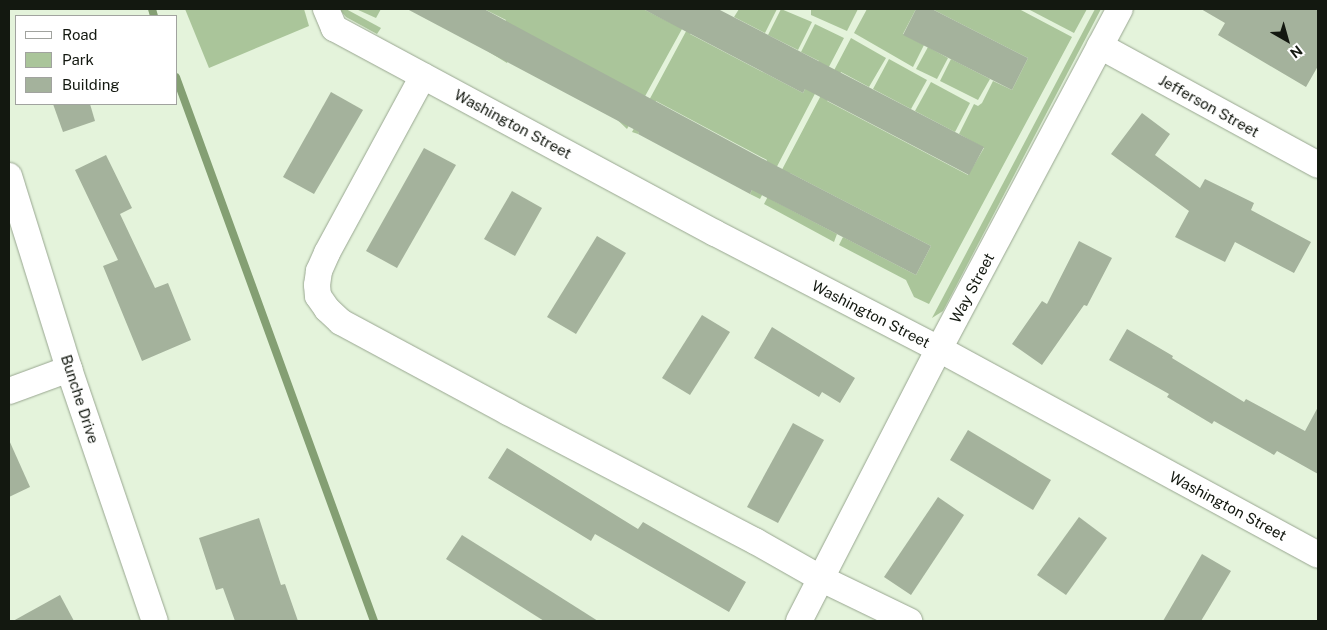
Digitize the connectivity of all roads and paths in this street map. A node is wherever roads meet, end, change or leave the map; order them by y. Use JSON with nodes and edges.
{"nodes":[{"id":1,"x":1120,"y":9,"type":"edge"},
{"id":2,"x":330,"y":18,"type":"edge"},
{"id":3,"x":1100,"y":46,"type":"junction"},
{"id":4,"x":423,"y":76,"type":"junction"},
{"id":5,"x":1318,"y":166,"type":"edge"},
{"id":6,"x":9,"y":176,"type":"edge"},
{"id":7,"x":939,"y":349,"type":"junction"},
{"id":8,"x":69,"y":369,"type":"junction"},
{"id":9,"x":9,"y":391,"type":"edge"},
{"id":10,"x":1318,"y":555,"type":"edge"},
{"id":11,"x":822,"y":579,"type":"junction"},
{"id":12,"x":155,"y":621,"type":"edge"},
{"id":13,"x":799,"y":621,"type":"edge"},
{"id":14,"x":909,"y":621,"type":"edge"}],
"edges":[{"from":1,"to":3,"type":"street","name":"Way Street"},
{"from":2,"to":4,"type":"street","name":"Washington Street"},
{"from":3,"to":5,"type":"street","name":"Jefferson Street"},
{"from":3,"to":7,"type":"street","name":"Way Street"},
{"from":4,"to":7,"type":"street","name":"Washington Street"},
{"from":4,"to":11,"type":"street"},
{"from":6,"to":8,"type":"street","name":"Bunche Drive"},
{"from":7,"to":10,"type":"street","name":"Washington Street"},
{"from":7,"to":11,"type":"street","name":"Way Street"},
{"from":8,"to":9,"type":"street"},
{"from":8,"to":12,"type":"street","name":"Bunche Drive"},
{"from":11,"to":13,"type":"street","name":"Way Street"},
{"from":11,"to":14,"type":"street"}]}
